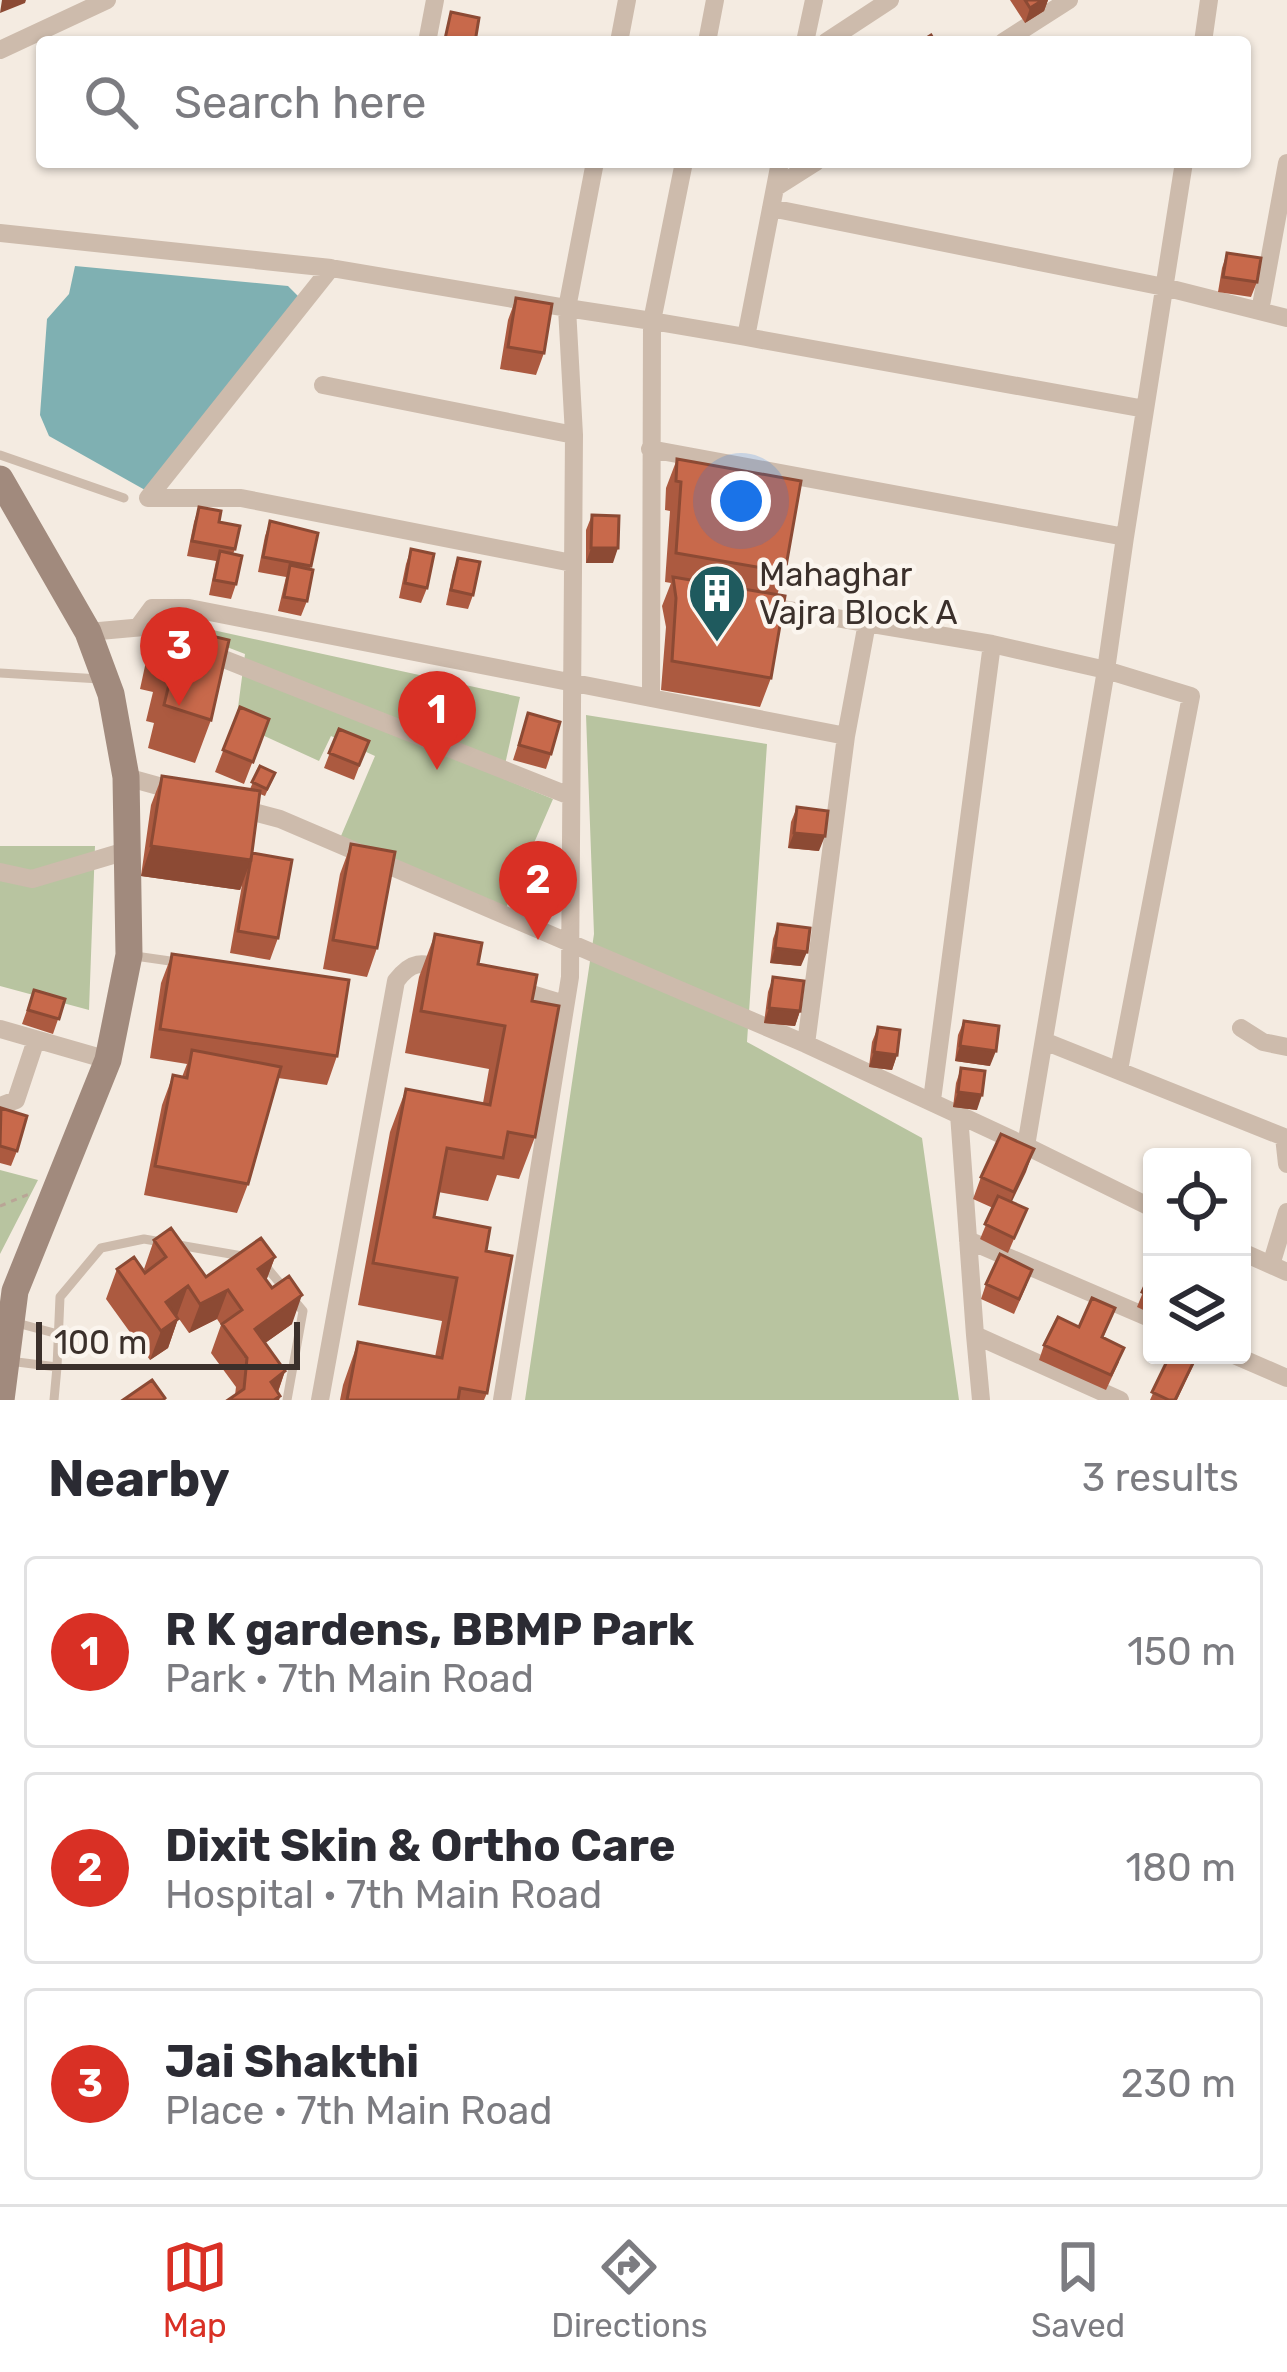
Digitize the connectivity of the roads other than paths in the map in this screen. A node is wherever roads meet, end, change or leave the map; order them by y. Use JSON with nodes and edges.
{"nodes":[{"id":1,"x":435,"y":0,"type":"edge"},
{"id":2,"x":627,"y":0,"type":"edge"},
{"id":3,"x":715,"y":0,"type":"edge"},
{"id":4,"x":814,"y":0,"type":"edge"},
{"id":5,"x":890,"y":0,"type":"edge"},
{"id":6,"x":1069,"y":0,"type":"edge"},
{"id":7,"x":1209,"y":0,"type":"edge"},
{"id":8,"x":101,"y":2,"type":"edge"},
{"id":9,"x":428,"y":36,"type":"edge"},
{"id":10,"x":620,"y":36,"type":"edge"},
{"id":11,"x":708,"y":36,"type":"edge"},
{"id":12,"x":806,"y":36,"type":"edge"},
{"id":13,"x":835,"y":36,"type":"edge"},
{"id":14,"x":1013,"y":36,"type":"edge"},
{"id":15,"x":1204,"y":36,"type":"edge"},
{"id":16,"x":0,"y":50,"type":"edge"},
{"id":17,"x":1287,"y":163,"type":"edge"},
{"id":18,"x":594,"y":168,"type":"edge"},
{"id":19,"x":683,"y":168,"type":"edge"},
{"id":20,"x":779,"y":168,"type":"edge"},
{"id":21,"x":809,"y":168,"type":"edge"},
{"id":22,"x":1178,"y":168,"type":"edge"},
{"id":23,"x":773,"y":198,"type":"junction"},
{"id":24,"x":0,"y":233,"type":"edge"},
{"id":25,"x":332,"y":268,"type":"junction"},
{"id":26,"x":1164,"y":287,"type":"junction"},
{"id":27,"x":567,"y":308,"type":"junction"},
{"id":28,"x":1260,"y":311,"type":"junction"},
{"id":29,"x":1287,"y":318,"type":"edge"},
{"id":30,"x":652,"y":321,"type":"junction"},
{"id":31,"x":746,"y":337,"type":"junction"},
{"id":32,"x":323,"y":385,"type":"dead end"},
{"id":33,"x":1145,"y":409,"type":"junction"},
{"id":34,"x":574,"y":435,"type":"junction"},
{"id":35,"x":650,"y":449,"type":"junction"},
{"id":36,"x":0,"y":455,"type":"edge"},
{"id":37,"x":0,"y":479,"type":"edge"},
{"id":38,"x":124,"y":498,"type":"dead end"},
{"id":39,"x":1124,"y":537,"type":"junction"},
{"id":40,"x":572,"y":563,"type":"junction"},
{"id":41,"x":731,"y":600,"type":"edge"},
{"id":42,"x":867,"y":622,"type":"junction"},
{"id":43,"x":138,"y":627,"type":"junction"},
{"id":44,"x":88,"y":632,"type":"junction"},
{"id":45,"x":992,"y":644,"type":"junction"},
{"id":46,"x":1106,"y":670,"type":"junction"},
{"id":47,"x":0,"y":673,"type":"edge"},
{"id":48,"x":105,"y":678,"type":"junction"},
{"id":49,"x":571,"y":681,"type":"junction"},
{"id":50,"x":651,"y":698,"type":"junction"},
{"id":51,"x":846,"y":736,"type":"junction"},
{"id":52,"x":126,"y":777,"type":"junction"},
{"id":53,"x":192,"y":795,"type":"edge"},
{"id":54,"x":570,"y":796,"type":"junction"},
{"id":55,"x":214,"y":801,"type":"edge"},
{"id":56,"x":126,"y":851,"type":"junction"},
{"id":57,"x":0,"y":872,"type":"edge"},
{"id":58,"x":569,"y":942,"type":"junction"},
{"id":59,"x":129,"y":956,"type":"junction"},
{"id":60,"x":185,"y":963,"type":"edge"},
{"id":61,"x":462,"y":974,"type":"edge"},
{"id":62,"x":483,"y":980,"type":"edge"},
{"id":63,"x":565,"y":1004,"type":"junction"},
{"id":64,"x":1240,"y":1028,"type":"dead end"},
{"id":65,"x":0,"y":1029,"type":"edge"},
{"id":66,"x":36,"y":1040,"type":"junction"},
{"id":67,"x":1044,"y":1041,"type":"junction"},
{"id":68,"x":806,"y":1044,"type":"junction"},
{"id":69,"x":1287,"y":1048,"type":"edge"},
{"id":70,"x":108,"y":1060,"type":"junction"},
{"id":71,"x":1119,"y":1070,"type":"junction"},
{"id":72,"x":932,"y":1100,"type":"junction"},
{"id":73,"x":0,"y":1106,"type":"edge"},
{"id":74,"x":959,"y":1114,"type":"junction"},
{"id":75,"x":1286,"y":1129,"type":"edge"},
{"id":76,"x":1026,"y":1146,"type":"junction"},
{"id":77,"x":1287,"y":1163,"type":"edge"},
{"id":78,"x":1143,"y":1204,"type":"edge"},
{"id":79,"x":1287,"y":1212,"type":"edge"},
{"id":80,"x":968,"y":1240,"type":"junction"},
{"id":81,"x":1251,"y":1256,"type":"edge"},
{"id":82,"x":1279,"y":1268,"type":"edge"},
{"id":83,"x":1143,"y":1315,"type":"edge"},
{"id":84,"x":8,"y":1321,"type":"junction"},
{"id":85,"x":58,"y":1334,"type":"junction"},
{"id":86,"x":975,"y":1335,"type":"junction"},
{"id":87,"x":3,"y":1360,"type":"junction"},
{"id":88,"x":1251,"y":1362,"type":"edge"},
{"id":89,"x":57,"y":1366,"type":"junction"},
{"id":90,"x":1287,"y":1378,"type":"edge"},
{"id":91,"x":1,"y":1400,"type":"edge"},
{"id":92,"x":54,"y":1400,"type":"edge"},
{"id":93,"x":286,"y":1400,"type":"edge"},
{"id":94,"x":320,"y":1400,"type":"edge"},
{"id":95,"x":502,"y":1400,"type":"edge"},
{"id":96,"x":981,"y":1400,"type":"edge"},
{"id":97,"x":1120,"y":1400,"type":"edge"}],
"edges":[{"from":1,"to":9,"type":"street"},
{"from":2,"to":10,"type":"street"},
{"from":3,"to":11,"type":"street"},
{"from":4,"to":12,"type":"street"},
{"from":5,"to":13,"type":"street"},
{"from":6,"to":14,"type":"street"},
{"from":7,"to":15,"type":"street"},
{"from":8,"to":16,"type":"street"},
{"from":17,"to":28,"type":"street"},
{"from":18,"to":27,"type":"street"},
{"from":19,"to":30,"type":"street"},
{"from":20,"to":23,"type":"street"},
{"from":21,"to":23,"type":"street"},
{"from":22,"to":26,"type":"street"},
{"from":23,"to":26,"type":"street"},
{"from":23,"to":31,"type":"street"},
{"from":24,"to":25,"type":"street"},
{"from":25,"to":27,"type":"street"},
{"from":25,"to":40,"type":"street"},
{"from":26,"to":28,"type":"street"},
{"from":26,"to":33,"type":"street"},
{"from":27,"to":30,"type":"street"},
{"from":27,"to":34,"type":"street"},
{"from":28,"to":29,"type":"street"},
{"from":30,"to":31,"type":"street"},
{"from":30,"to":35,"type":"street"},
{"from":31,"to":33,"type":"street"},
{"from":32,"to":34,"type":"street"},
{"from":33,"to":39,"type":"street"},
{"from":34,"to":40,"type":"street"},
{"from":35,"to":39,"type":"street"},
{"from":35,"to":50,"type":"street"},
{"from":36,"to":38,"type":"lane"},
{"from":37,"to":44,"type":"street"},
{"from":39,"to":46,"type":"street"},
{"from":40,"to":49,"type":"street"},
{"from":41,"to":42,"type":"street"},
{"from":42,"to":45,"type":"street"},
{"from":42,"to":51,"type":"street"},
{"from":43,"to":44,"type":"street"},
{"from":43,"to":49,"type":"street"},
{"from":43,"to":54,"type":"street"},
{"from":44,"to":48,"type":"street"},
{"from":45,"to":46,"type":"street"},
{"from":45,"to":72,"type":"street"},
{"from":46,"to":67,"type":"street"},
{"from":46,"to":71,"type":"street"},
{"from":47,"to":48,"type":"lane"},
{"from":48,"to":52,"type":"street"},
{"from":49,"to":50,"type":"street"},
{"from":49,"to":54,"type":"street"},
{"from":50,"to":51,"type":"street"},
{"from":51,"to":68,"type":"street"},
{"from":52,"to":53,"type":"street"},
{"from":52,"to":56,"type":"street"},
{"from":54,"to":58,"type":"street"},
{"from":55,"to":58,"type":"street"},
{"from":56,"to":57,"type":"street"},
{"from":56,"to":59,"type":"street"},
{"from":58,"to":63,"type":"street"},
{"from":58,"to":68,"type":"street"},
{"from":59,"to":60,"type":"lane"},
{"from":59,"to":70,"type":"street"},
{"from":61,"to":94,"type":"street"},
{"from":62,"to":63,"type":"street"},
{"from":63,"to":95,"type":"street"},
{"from":64,"to":69,"type":"street"},
{"from":65,"to":66,"type":"street"},
{"from":66,"to":70,"type":"street"},
{"from":66,"to":73,"type":"street"},
{"from":67,"to":71,"type":"street"},
{"from":67,"to":76,"type":"street"},
{"from":68,"to":72,"type":"street"},
{"from":70,"to":84,"type":"street"},
{"from":71,"to":75,"type":"street"},
{"from":72,"to":74,"type":"street"},
{"from":74,"to":76,"type":"street"},
{"from":74,"to":80,"type":"street"},
{"from":75,"to":77,"type":"street"},
{"from":76,"to":78,"type":"street"},
{"from":79,"to":82,"type":"street"},
{"from":80,"to":83,"type":"street"},
{"from":80,"to":86,"type":"street"},
{"from":81,"to":82,"type":"street"},
{"from":84,"to":85,"type":"lane"},
{"from":84,"to":87,"type":"street"},
{"from":85,"to":89,"type":"lane"},
{"from":85,"to":93,"type":"lane"},
{"from":86,"to":96,"type":"street"},
{"from":86,"to":97,"type":"street"},
{"from":87,"to":89,"type":"lane"},
{"from":87,"to":91,"type":"street"},
{"from":88,"to":90,"type":"street"},
{"from":89,"to":92,"type":"lane"}]}
